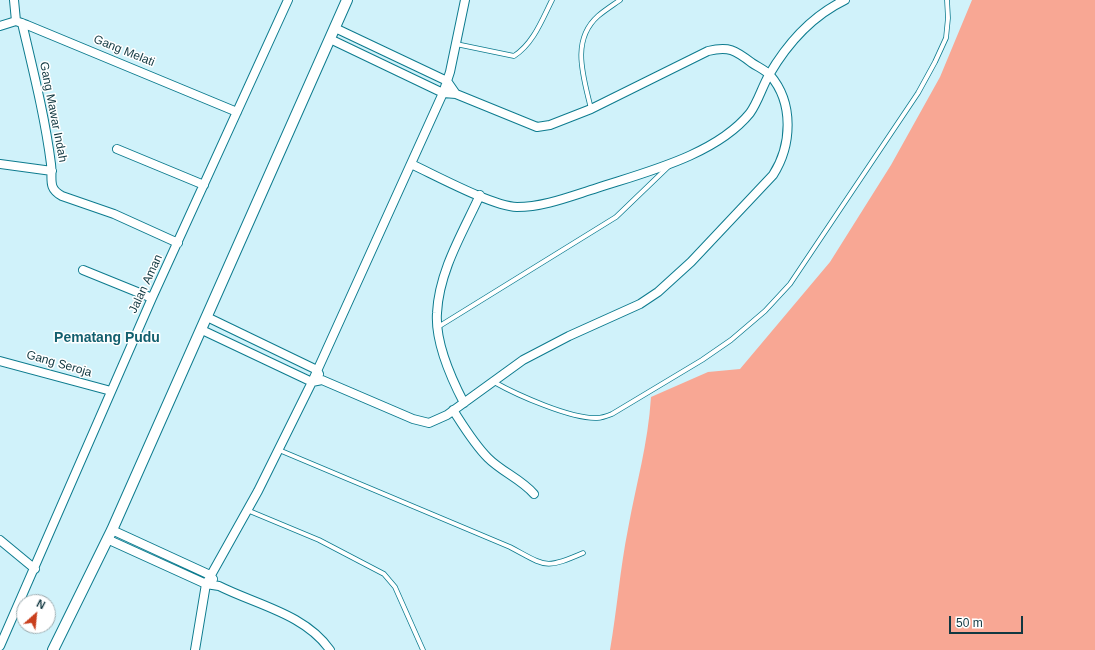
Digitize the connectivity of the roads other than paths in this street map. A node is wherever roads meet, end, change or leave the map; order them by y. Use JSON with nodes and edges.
{"nodes":[{"id":1,"x":14,"y":0,"type":"edge"},
{"id":2,"x":288,"y":0,"type":"edge"},
{"id":3,"x":347,"y":0,"type":"edge"},
{"id":4,"x":465,"y":0,"type":"edge"},
{"id":5,"x":552,"y":0,"type":"edge"},
{"id":6,"x":620,"y":0,"type":"edge"},
{"id":7,"x":845,"y":0,"type":"edge"},
{"id":8,"x":947,"y":0,"type":"edge"},
{"id":9,"x":19,"y":22,"type":"junction"},
{"id":10,"x":0,"y":26,"type":"edge"},
{"id":11,"x":335,"y":28,"type":"junction"},
{"id":12,"x":330,"y":39,"type":"junction"},
{"id":13,"x":456,"y":44,"type":"junction"},
{"id":14,"x":769,"y":74,"type":"junction"},
{"id":15,"x":447,"y":81,"type":"junction"},
{"id":16,"x":443,"y":93,"type":"junction"},
{"id":17,"x":456,"y":94,"type":"junction"},
{"id":18,"x":591,"y":109,"type":"junction"},
{"id":19,"x":237,"y":112,"type":"junction"},
{"id":20,"x":116,"y":149,"type":"dead end"},
{"id":21,"x":0,"y":164,"type":"edge"},
{"id":22,"x":411,"y":164,"type":"junction"},
{"id":23,"x":671,"y":164,"type":"junction"},
{"id":24,"x":52,"y":171,"type":"junction"},
{"id":25,"x":204,"y":184,"type":"junction"},
{"id":26,"x":480,"y":195,"type":"junction"},
{"id":27,"x":178,"y":242,"type":"junction"},
{"id":28,"x":83,"y":270,"type":"dead end"},
{"id":29,"x":152,"y":298,"type":"junction"},
{"id":30,"x":207,"y":317,"type":"junction"},
{"id":31,"x":438,"y":327,"type":"junction"},
{"id":32,"x":202,"y":330,"type":"junction"},
{"id":33,"x":0,"y":361,"type":"edge"},
{"id":34,"x":317,"y":370,"type":"junction"},
{"id":35,"x":322,"y":380,"type":"junction"},
{"id":36,"x":494,"y":381,"type":"junction"},
{"id":37,"x":312,"y":382,"type":"junction"},
{"id":38,"x":111,"y":391,"type":"junction"},
{"id":39,"x":464,"y":402,"type":"junction"},
{"id":40,"x":453,"y":410,"type":"junction"},
{"id":41,"x":279,"y":450,"type":"junction"},
{"id":42,"x":534,"y":494,"type":"dead end"},
{"id":43,"x":247,"y":510,"type":"junction"},
{"id":44,"x":110,"y":535,"type":"junction"},
{"id":45,"x":0,"y":540,"type":"edge"},
{"id":46,"x":583,"y":553,"type":"dead end"},
{"id":47,"x":34,"y":569,"type":"junction"},
{"id":48,"x":210,"y":575,"type":"junction"},
{"id":49,"x":206,"y":584,"type":"junction"},
{"id":50,"x":218,"y":586,"type":"junction"},
{"id":51,"x":0,"y":646,"type":"edge"},
{"id":52,"x":53,"y":650,"type":"edge"},
{"id":53,"x":195,"y":650,"type":"edge"},
{"id":54,"x":330,"y":650,"type":"edge"},
{"id":55,"x":423,"y":650,"type":"edge"}],
"edges":[{"from":1,"to":9,"type":"street","name":"Gang Mawar Indah"},
{"from":2,"to":19,"type":"street","name":"Jalan Aman"},
{"from":3,"to":11,"type":"street"},
{"from":4,"to":13,"type":"street"},
{"from":5,"to":13,"type":"lane"},
{"from":6,"to":18,"type":"lane"},
{"from":7,"to":14,"type":"street"},
{"from":8,"to":36,"type":"lane"},
{"from":9,"to":10,"type":"street"},
{"from":9,"to":19,"type":"street","name":"Gang Melati"},
{"from":9,"to":24,"type":"street","name":"Gang Mawar Indah"},
{"from":11,"to":12,"type":"street"},
{"from":11,"to":15,"type":"street"},
{"from":12,"to":16,"type":"street"},
{"from":12,"to":30,"type":"street"},
{"from":13,"to":15,"type":"street"},
{"from":14,"to":18,"type":"street"},
{"from":14,"to":23,"type":"street"},
{"from":14,"to":36,"type":"street"},
{"from":15,"to":16,"type":"street"},
{"from":15,"to":17,"type":"street"},
{"from":16,"to":17,"type":"street"},
{"from":16,"to":22,"type":"street"},
{"from":17,"to":18,"type":"street"},
{"from":19,"to":25,"type":"street","name":"Jalan Aman"},
{"from":20,"to":25,"type":"street"},
{"from":21,"to":24,"type":"street"},
{"from":22,"to":26,"type":"street"},
{"from":22,"to":34,"type":"street"},
{"from":23,"to":26,"type":"street"},
{"from":23,"to":31,"type":"lane"},
{"from":24,"to":27,"type":"street","name":"Gang Mawar Indah"},
{"from":25,"to":27,"type":"street","name":"Jalan Aman"},
{"from":26,"to":31,"type":"street"},
{"from":27,"to":29,"type":"street","name":"Jalan Aman"},
{"from":28,"to":29,"type":"street"},
{"from":29,"to":38,"type":"street","name":"Jalan Aman"},
{"from":30,"to":32,"type":"street"},
{"from":30,"to":34,"type":"street"},
{"from":31,"to":39,"type":"street"},
{"from":32,"to":37,"type":"street"},
{"from":32,"to":44,"type":"street"},
{"from":33,"to":38,"type":"street","name":"Gang Seroja"},
{"from":34,"to":35,"type":"street"},
{"from":34,"to":37,"type":"street"},
{"from":35,"to":37,"type":"street"},
{"from":35,"to":40,"type":"street"},
{"from":36,"to":39,"type":"street"},
{"from":37,"to":41,"type":"street"},
{"from":38,"to":47,"type":"street","name":"Jalan Aman"},
{"from":39,"to":40,"type":"street"},
{"from":40,"to":42,"type":"street"},
{"from":41,"to":43,"type":"street"},
{"from":41,"to":46,"type":"lane"},
{"from":43,"to":48,"type":"street"},
{"from":43,"to":55,"type":"lane"},
{"from":44,"to":48,"type":"street"},
{"from":44,"to":49,"type":"street"},
{"from":44,"to":52,"type":"street"},
{"from":45,"to":47,"type":"street"},
{"from":47,"to":51,"type":"street","name":"Jalan Aman"},
{"from":48,"to":49,"type":"street"},
{"from":48,"to":50,"type":"street"},
{"from":49,"to":50,"type":"street"},
{"from":49,"to":53,"type":"street"},
{"from":50,"to":54,"type":"street"}]}
